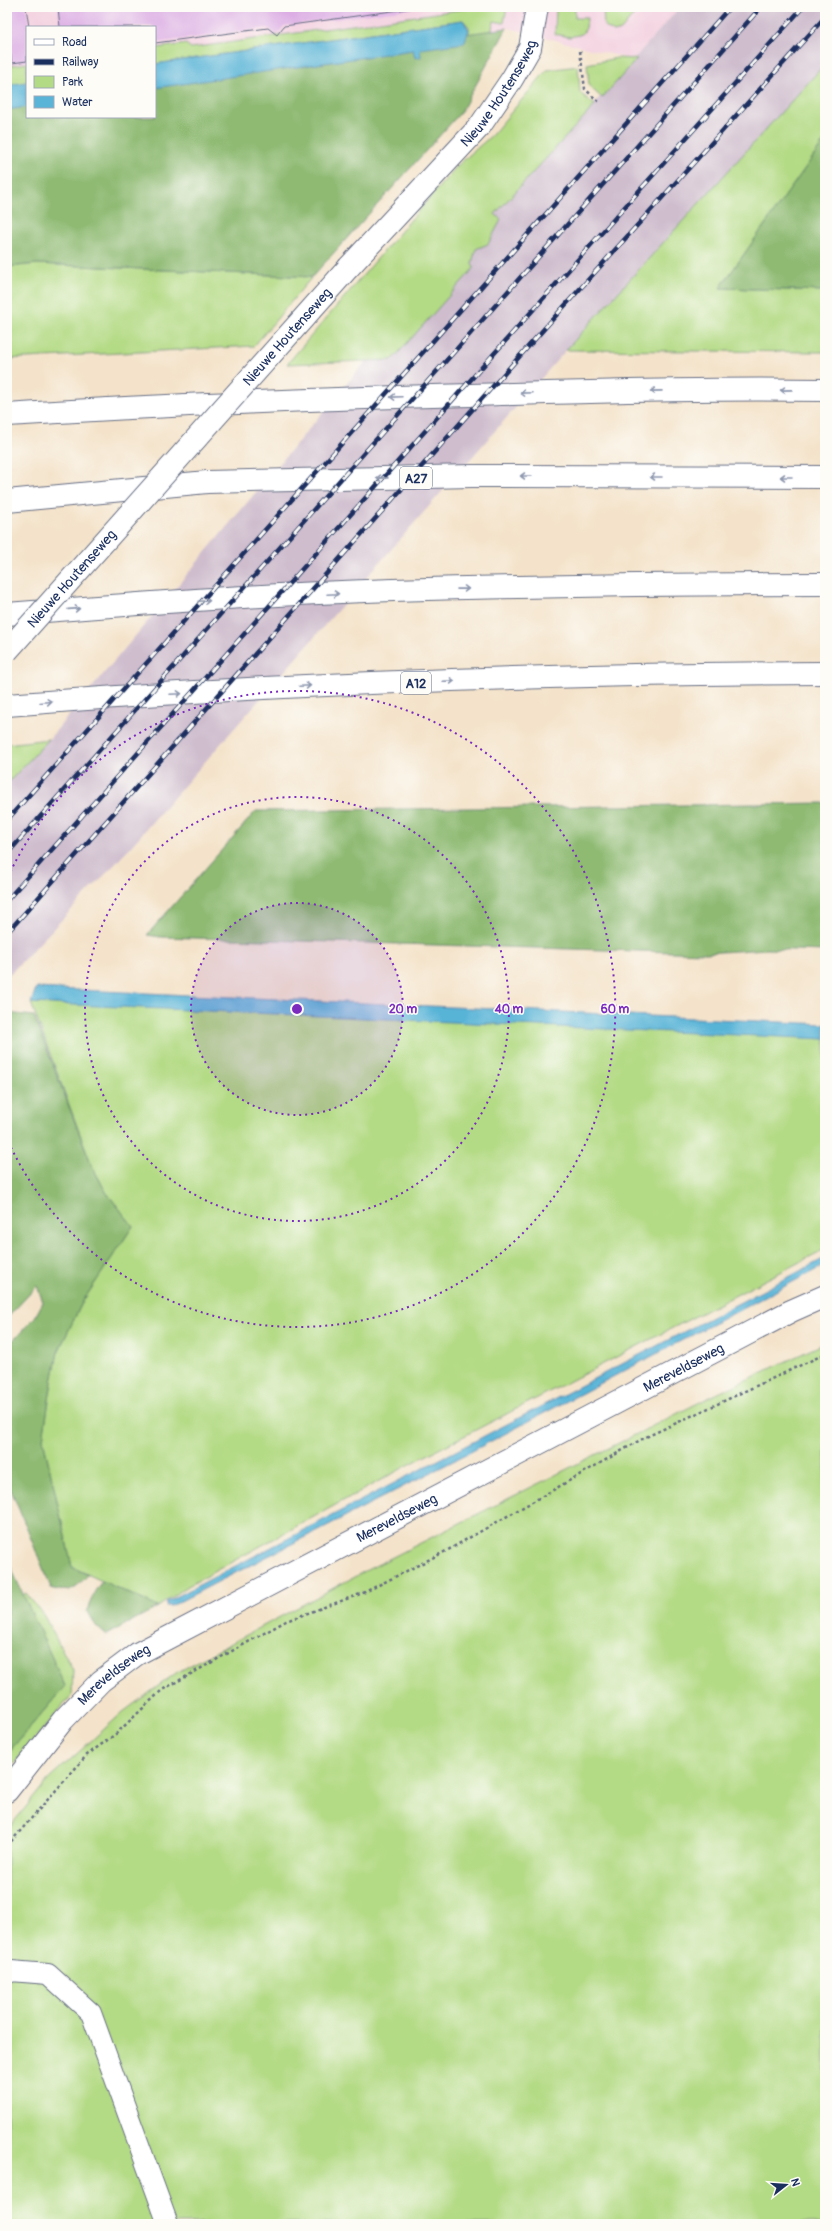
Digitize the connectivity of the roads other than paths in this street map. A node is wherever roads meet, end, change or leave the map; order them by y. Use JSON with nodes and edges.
{"nodes":[{"id":1,"x":538,"y":7,"type":"edge"},
{"id":2,"x":825,"y":390,"type":"edge"},
{"id":3,"x":7,"y":415,"type":"edge"},
{"id":4,"x":825,"y":477,"type":"edge"},
{"id":5,"x":7,"y":501,"type":"edge"},
{"id":6,"x":825,"y":584,"type":"edge"},
{"id":7,"x":7,"y":614,"type":"edge"},
{"id":8,"x":7,"y":651,"type":"edge"},
{"id":9,"x":825,"y":673,"type":"edge"},
{"id":10,"x":7,"y":705,"type":"edge"},
{"id":11,"x":825,"y":1296,"type":"edge"},
{"id":12,"x":7,"y":1791,"type":"edge"},
{"id":13,"x":7,"y":1974,"type":"edge"},
{"id":14,"x":168,"y":2224,"type":"edge"}],
"edges":[{"from":1,"to":8,"type":"main road","name":"Nieuwe Houtenseweg","bridge":true},
{"from":2,"to":3,"type":"main road","one_way":true},
{"from":4,"to":5,"type":"main road","number":"A27","one_way":true},
{"from":7,"to":6,"type":"main road","one_way":true},
{"from":10,"to":9,"type":"main road","number":"A12","one_way":true},
{"from":11,"to":12,"type":"main road","name":"Mereveldseweg"},
{"from":13,"to":14,"type":"lane"}]}
